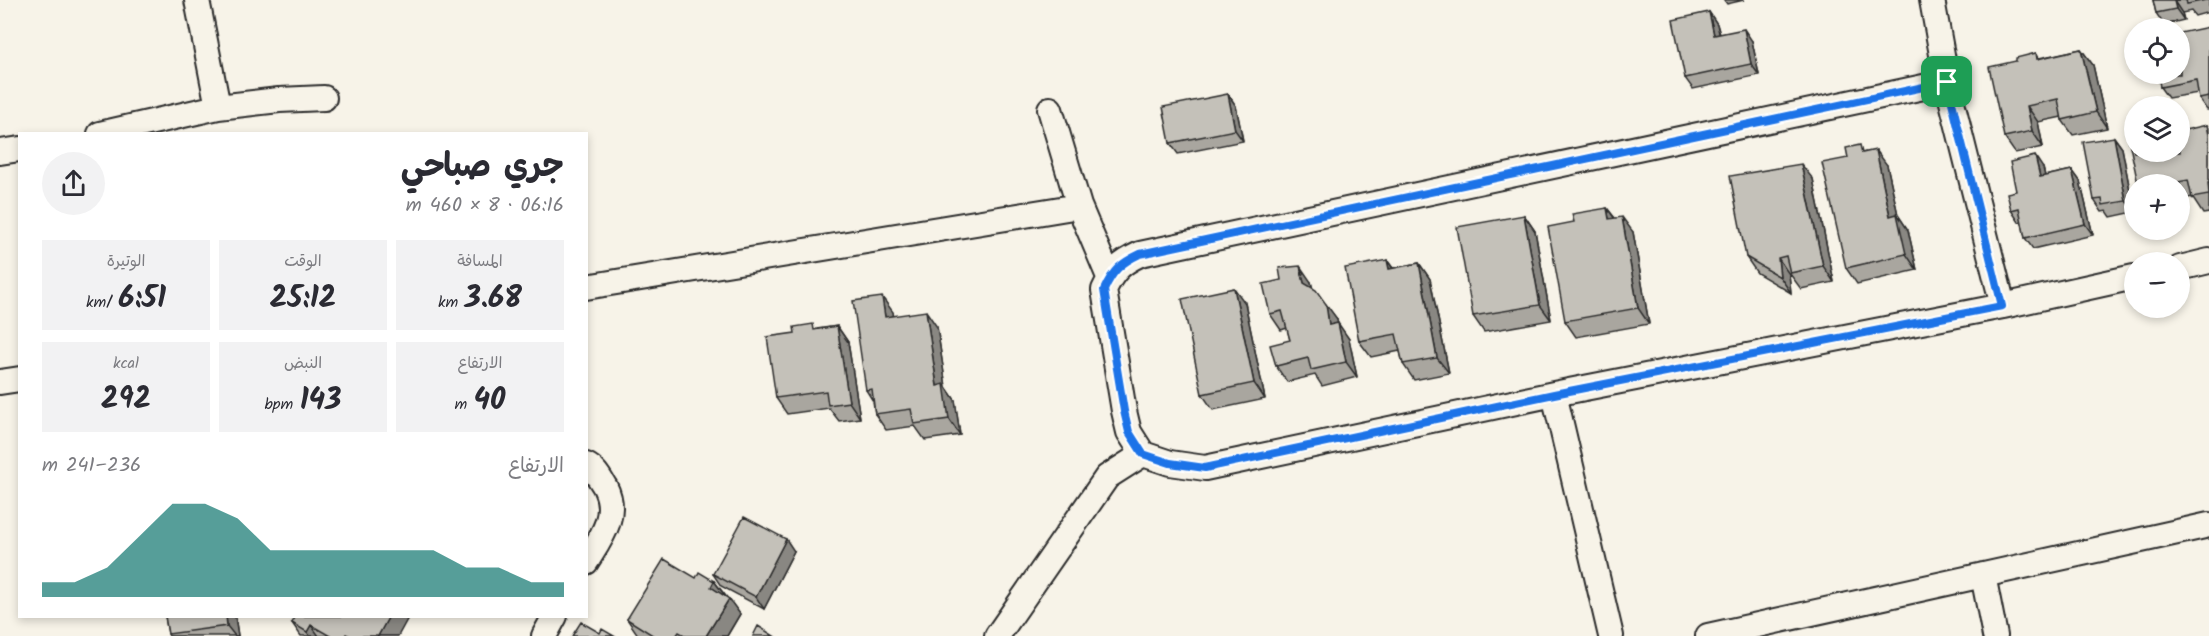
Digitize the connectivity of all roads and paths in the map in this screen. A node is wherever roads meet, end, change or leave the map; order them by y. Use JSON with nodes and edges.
{"nodes":[{"id":1,"x":197,"y":0,"type":"edge"},
{"id":2,"x":1932,"y":0,"type":"edge"},
{"id":3,"x":1947,"y":82,"type":"junction"},
{"id":4,"x":324,"y":98,"type":"dead end"},
{"id":5,"x":218,"y":107,"type":"junction"},
{"id":6,"x":1050,"y":109,"type":"dead end"},
{"id":7,"x":109,"y":132,"type":"edge"},
{"id":8,"x":18,"y":149,"type":"edge"},
{"id":9,"x":0,"y":152,"type":"edge"},
{"id":10,"x":1079,"y":206,"type":"junction"},
{"id":11,"x":2209,"y":261,"type":"edge"},
{"id":12,"x":2190,"y":266,"type":"edge"},
{"id":13,"x":1109,"y":277,"type":"junction"},
{"id":14,"x":2124,"y":280,"type":"edge"},
{"id":15,"x":588,"y":287,"type":"edge"},
{"id":16,"x":2002,"y":306,"type":"junction"},
{"id":17,"x":18,"y":380,"type":"edge"},
{"id":18,"x":0,"y":382,"type":"edge"},
{"id":19,"x":1554,"y":394,"type":"junction"},
{"id":20,"x":1143,"y":454,"type":"junction"},
{"id":21,"x":588,"y":467,"type":"edge"},
{"id":22,"x":2209,"y":525,"type":"edge"},
{"id":23,"x":588,"y":559,"type":"edge"},
{"id":24,"x":1983,"y":575,"type":"junction"},
{"id":25,"x":554,"y":618,"type":"edge"},
{"id":26,"x":544,"y":636,"type":"edge"},
{"id":27,"x":997,"y":636,"type":"edge"},
{"id":28,"x":1611,"y":636,"type":"edge"},
{"id":29,"x":1708,"y":636,"type":"edge"},
{"id":30,"x":1995,"y":636,"type":"edge"}],
"edges":[{"from":1,"to":5,"type":"street"},
{"from":2,"to":3,"type":"street"},
{"from":3,"to":13,"type":"street"},
{"from":3,"to":16,"type":"street"},
{"from":4,"to":5,"type":"street"},
{"from":5,"to":7,"type":"street"},
{"from":6,"to":10,"type":"street"},
{"from":8,"to":9,"type":"street"},
{"from":10,"to":13,"type":"street"},
{"from":10,"to":15,"type":"street"},
{"from":11,"to":12,"type":"street"},
{"from":13,"to":20,"type":"street"},
{"from":14,"to":16,"type":"street"},
{"from":16,"to":19,"type":"street"},
{"from":17,"to":18,"type":"street"},
{"from":19,"to":20,"type":"street"},
{"from":19,"to":28,"type":"street"},
{"from":20,"to":27,"type":"street"},
{"from":21,"to":23,"type":"street"},
{"from":22,"to":24,"type":"street"},
{"from":24,"to":29,"type":"street"},
{"from":24,"to":30,"type":"street"},
{"from":25,"to":26,"type":"street"}]}
